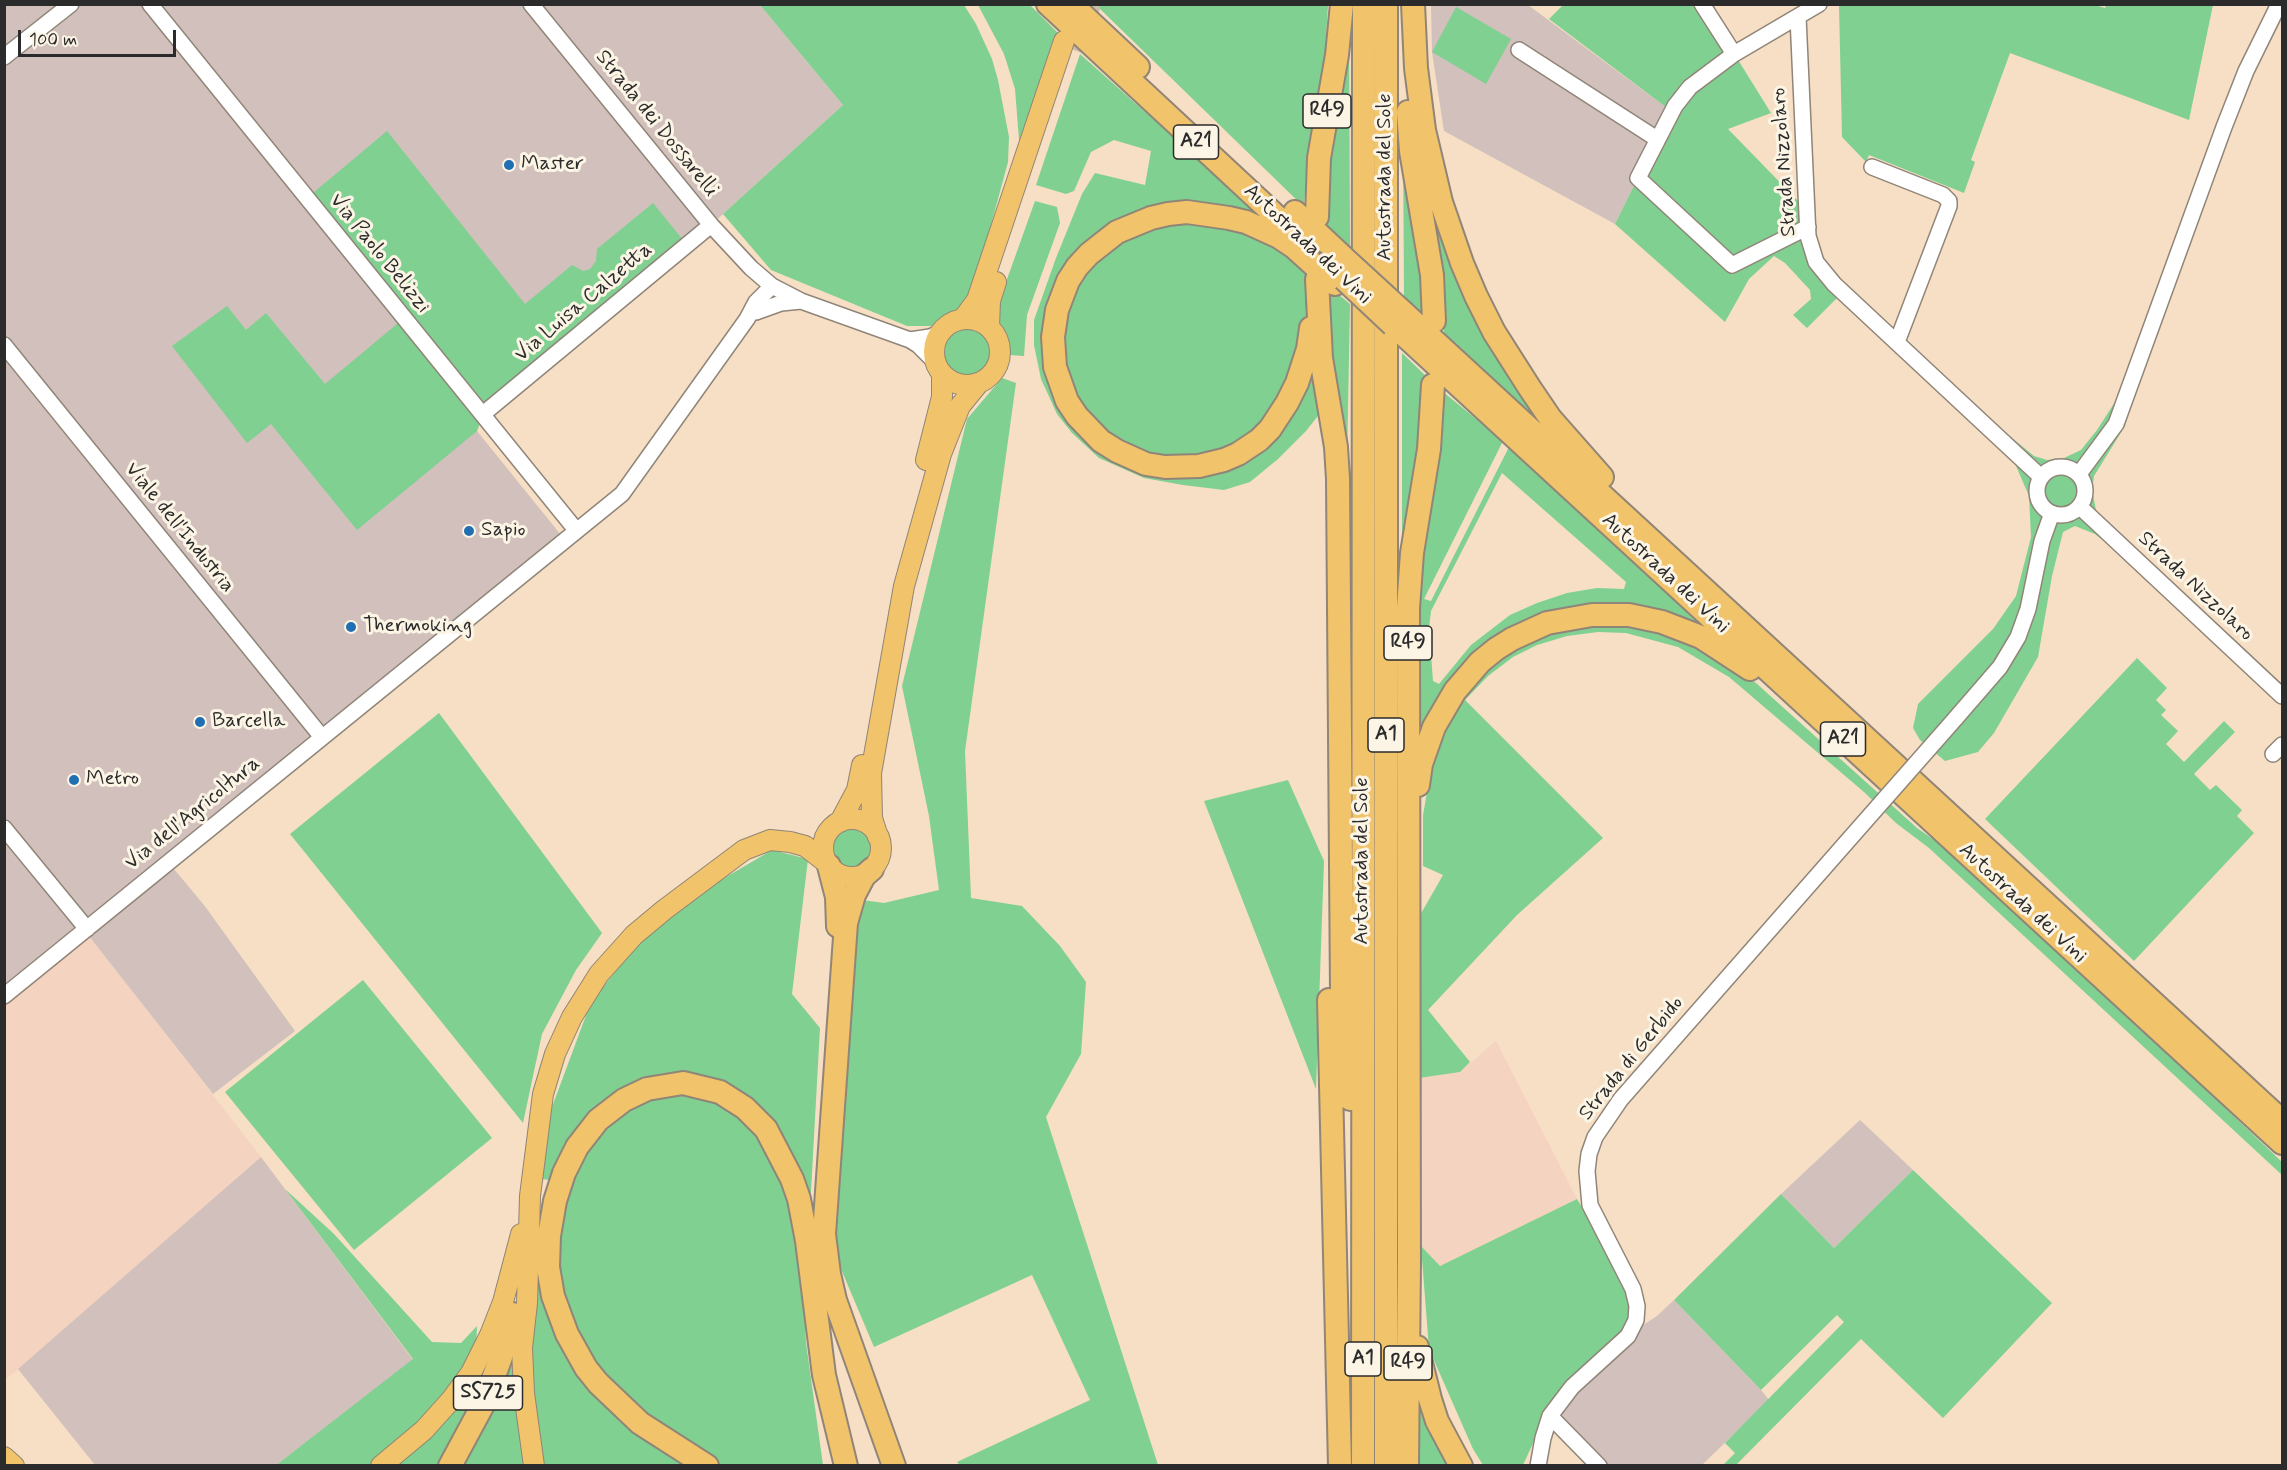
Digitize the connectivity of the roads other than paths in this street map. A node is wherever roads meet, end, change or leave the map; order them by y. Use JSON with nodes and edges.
{"nodes":[{"id":1,"x":70,"y":4,"type":"edge"},
{"id":2,"x":150,"y":4,"type":"edge"},
{"id":3,"x":531,"y":4,"type":"edge"},
{"id":4,"x":1048,"y":4,"type":"edge"},
{"id":5,"x":1071,"y":4,"type":"edge"},
{"id":6,"x":1077,"y":4,"type":"edge"},
{"id":7,"x":1342,"y":4,"type":"edge"},
{"id":8,"x":1364,"y":4,"type":"edge"},
{"id":9,"x":1386,"y":4,"type":"edge"},
{"id":10,"x":1407,"y":4,"type":"edge"},
{"id":11,"x":1413,"y":4,"type":"edge"},
{"id":12,"x":1702,"y":4,"type":"edge"},
{"id":13,"x":1819,"y":4,"type":"edge"},
{"id":14,"x":2279,"y":4,"type":"edge"},
{"id":15,"x":1797,"y":17,"type":"junction"},
{"id":16,"x":1107,"y":38,"type":"junction"},
{"id":17,"x":1519,"y":50,"type":"dead end"},
{"id":18,"x":1734,"y":54,"type":"junction"},
{"id":19,"x":4,"y":57,"type":"edge"},
{"id":20,"x":1657,"y":139,"type":"junction"},
{"id":21,"x":1872,"y":167,"type":"dead end"},
{"id":22,"x":1317,"y":217,"type":"dead end"},
{"id":23,"x":711,"y":225,"type":"junction"},
{"id":24,"x":1808,"y":227,"type":"junction"},
{"id":25,"x":751,"y":268,"type":"junction"},
{"id":26,"x":1344,"y":276,"type":"junction"},
{"id":27,"x":772,"y":286,"type":"junction"},
{"id":28,"x":801,"y":301,"type":"junction"},
{"id":29,"x":751,"y":313,"type":"junction"},
{"id":30,"x":963,"y":319,"type":"junction"},
{"id":31,"x":1434,"y":321,"type":"dead end"},
{"id":32,"x":1400,"y":324,"type":"junction"},
{"id":33,"x":989,"y":327,"type":"junction"},
{"id":34,"x":939,"y":333,"type":"junction"},
{"id":35,"x":910,"y":340,"type":"junction"},
{"id":36,"x":1897,"y":342,"type":"junction"},
{"id":37,"x":4,"y":345,"type":"edge"},
{"id":38,"x":938,"y":368,"type":"junction"},
{"id":39,"x":978,"y":384,"type":"junction"},
{"id":40,"x":1433,"y":385,"type":"dead end"},
{"id":41,"x":483,"y":414,"type":"junction"},
{"id":42,"x":2079,"y":474,"type":"junction"},
{"id":43,"x":2042,"y":477,"type":"junction"},
{"id":44,"x":2080,"y":507,"type":"junction"},
{"id":45,"x":2052,"y":513,"type":"junction"},
{"id":46,"x":576,"y":530,"type":"junction"},
{"id":47,"x":1735,"y":618,"type":"junction"},
{"id":48,"x":2283,"y":696,"type":"edge"},
{"id":49,"x":321,"y":736,"type":"junction"},
{"id":50,"x":1340,"y":753,"type":"junction"},
{"id":51,"x":1863,"y":757,"type":"junction"},
{"id":52,"x":837,"y":823,"type":"junction"},
{"id":53,"x":4,"y":828,"type":"edge"},
{"id":54,"x":878,"y":837,"type":"junction"},
{"id":55,"x":770,"y":840,"type":"junction"},
{"id":56,"x":828,"y":864,"type":"junction"},
{"id":57,"x":872,"y":869,"type":"junction"},
{"id":58,"x":1409,"y":903,"type":"junction"},
{"id":59,"x":87,"y":929,"type":"junction"},
{"id":60,"x":4,"y":996,"type":"edge"},
{"id":61,"x":2283,"y":1122,"type":"edge"},
{"id":62,"x":2283,"y":1143,"type":"edge"},
{"id":63,"x":530,"y":1196,"type":"junction"},
{"id":64,"x":1363,"y":1253,"type":"junction"},
{"id":65,"x":1409,"y":1260,"type":"junction"},
{"id":66,"x":815,"y":1301,"type":"junction"},
{"id":67,"x":513,"y":1314,"type":"joint"},
{"id":68,"x":1550,"y":1416,"type":"junction"},
{"id":69,"x":4,"y":1457,"type":"edge"},
{"id":70,"x":14,"y":1466,"type":"edge"},
{"id":71,"x":381,"y":1466,"type":"edge"},
{"id":72,"x":450,"y":1466,"type":"edge"},
{"id":73,"x":534,"y":1466,"type":"edge"},
{"id":74,"x":707,"y":1466,"type":"edge"},
{"id":75,"x":846,"y":1466,"type":"edge"},
{"id":76,"x":894,"y":1466,"type":"edge"},
{"id":77,"x":1340,"y":1466,"type":"edge"},
{"id":78,"x":1363,"y":1466,"type":"edge"},
{"id":79,"x":1386,"y":1466,"type":"edge"},
{"id":80,"x":1407,"y":1466,"type":"edge"},
{"id":81,"x":1461,"y":1466,"type":"edge"},
{"id":82,"x":1538,"y":1466,"type":"edge"},
{"id":83,"x":1599,"y":1466,"type":"edge"}],
"edges":[{"from":1,"to":19,"type":"street"},
{"from":2,"to":41,"type":"street","name":"Via Paolo Belizzi"},
{"from":3,"to":23,"type":"street","name":"Strada dei Dossarelli"},
{"from":4,"to":26,"type":"highway","name":"Autostrada dei Vini","number":"A21"},
{"from":5,"to":16,"type":"highway","name":"Autostrada dei Vini","number":"A21"},
{"from":6,"to":16,"type":"highway"},
{"from":7,"to":22,"type":"highway","number":"R49"},
{"from":8,"to":64,"type":"highway","name":"Autostrada del Sole","number":"A1"},
{"from":9,"to":79,"type":"highway","name":"Autostrada del Sole","number":"A1"},
{"from":10,"to":31,"type":"highway"},
{"from":11,"to":47,"type":"highway"},
{"from":12,"to":18,"type":"street"},
{"from":13,"to":15,"type":"street"},
{"from":14,"to":42,"type":"street"},
{"from":15,"to":18,"type":"street"},
{"from":15,"to":24,"type":"street","name":"Strada Nizzolaro"},
{"from":16,"to":26,"type":"highway","name":"Autostrada dei Vini","number":"A21"},
{"from":17,"to":20,"type":"street"},
{"from":18,"to":20,"type":"street"},
{"from":20,"to":24,"type":"street"},
{"from":21,"to":36,"type":"street"},
{"from":23,"to":25,"type":"street","name":"Strada dei Dossarelli"},
{"from":23,"to":41,"type":"street","name":"Via Luisa Calzetta"},
{"from":24,"to":36,"type":"street","name":"Strada Nizzolaro"},
{"from":25,"to":27,"type":"street","name":"Strada dei Dossarelli"},
{"from":25,"to":29,"type":"street"},
{"from":26,"to":32,"type":"highway","name":"Autostrada dei Vini","number":"A21","bridge":true},
{"from":26,"to":32,"type":"highway","bridge":true},
{"from":26,"to":50,"type":"highway"},
{"from":27,"to":28,"type":"street","name":"Strada dei Dossarelli"},
{"from":27,"to":29,"type":"street"},
{"from":28,"to":29,"type":"street"},
{"from":28,"to":35,"type":"street","name":"Strada dei Dossarelli"},
{"from":29,"to":46,"type":"street"},
{"from":30,"to":33,"type":"main road"},
{"from":30,"to":33,"type":"main road"},
{"from":30,"to":34,"type":"main road"},
{"from":32,"to":47,"type":"highway","name":"Autostrada dei Vini","number":"A21"},
{"from":32,"to":51,"type":"highway","name":"Autostrada dei Vini","number":"A21"},
{"from":33,"to":39,"type":"main road"},
{"from":34,"to":35,"type":"street"},
{"from":34,"to":38,"type":"main road"},
{"from":35,"to":38,"type":"street"},
{"from":36,"to":43,"type":"street","name":"Strada Nizzolaro"},
{"from":37,"to":49,"type":"street","name":"Viale dell'Industria"},
{"from":38,"to":39,"type":"main road"},
{"from":38,"to":52,"type":"main road"},
{"from":39,"to":54,"type":"main road"},
{"from":40,"to":58,"type":"highway","number":"R49"},
{"from":41,"to":46,"type":"street","name":"Via Paolo Belizzi"},
{"from":42,"to":43,"type":"street"},
{"from":42,"to":44,"type":"street"},
{"from":43,"to":45,"type":"street"},
{"from":44,"to":45,"type":"street"},
{"from":44,"to":48,"type":"street","name":"Strada Nizzolaro"},
{"from":45,"to":68,"type":"street","name":"Strada di Gerbido","bridge":true},
{"from":46,"to":49,"type":"street","name":"Via dell'Agricoltura"},
{"from":47,"to":61,"type":"highway","name":"Autostrada dei Vini","number":"A21"},
{"from":49,"to":59,"type":"street","name":"Via dell'Agricoltura"},
{"from":50,"to":64,"type":"highway"},
{"from":50,"to":77,"type":"highway"},
{"from":51,"to":58,"type":"highway"},
{"from":51,"to":62,"type":"highway","name":"Autostrada dei Vini","number":"A21"},
{"from":52,"to":54,"type":"main road"},
{"from":52,"to":55,"type":"main road"},
{"from":52,"to":56,"type":"main road"},
{"from":53,"to":59,"type":"street"},
{"from":54,"to":57,"type":"main road"},
{"from":55,"to":56,"type":"main road"},
{"from":55,"to":63,"type":"main road"},
{"from":56,"to":57,"type":"main road"},
{"from":56,"to":66,"type":"highway"},
{"from":57,"to":76,"type":"highway"},
{"from":58,"to":65,"type":"highway","number":"R49"},
{"from":59,"to":60,"type":"street","name":"Via dell'Agricoltura"},
{"from":63,"to":67,"type":"main road","number":"SS725"},
{"from":63,"to":71,"type":"main road"},
{"from":63,"to":73,"type":"main road"},
{"from":64,"to":78,"type":"highway","name":"Autostrada del Sole","number":"A1"},
{"from":65,"to":80,"type":"highway","number":"R49"},
{"from":65,"to":81,"type":"highway"},
{"from":66,"to":74,"type":"highway"},
{"from":66,"to":75,"type":"highway"},
{"from":67,"to":72,"type":"highway","number":"SS725"},
{"from":68,"to":82,"type":"street"},
{"from":68,"to":83,"type":"street"},
{"from":69,"to":70,"type":"main road"}]}
